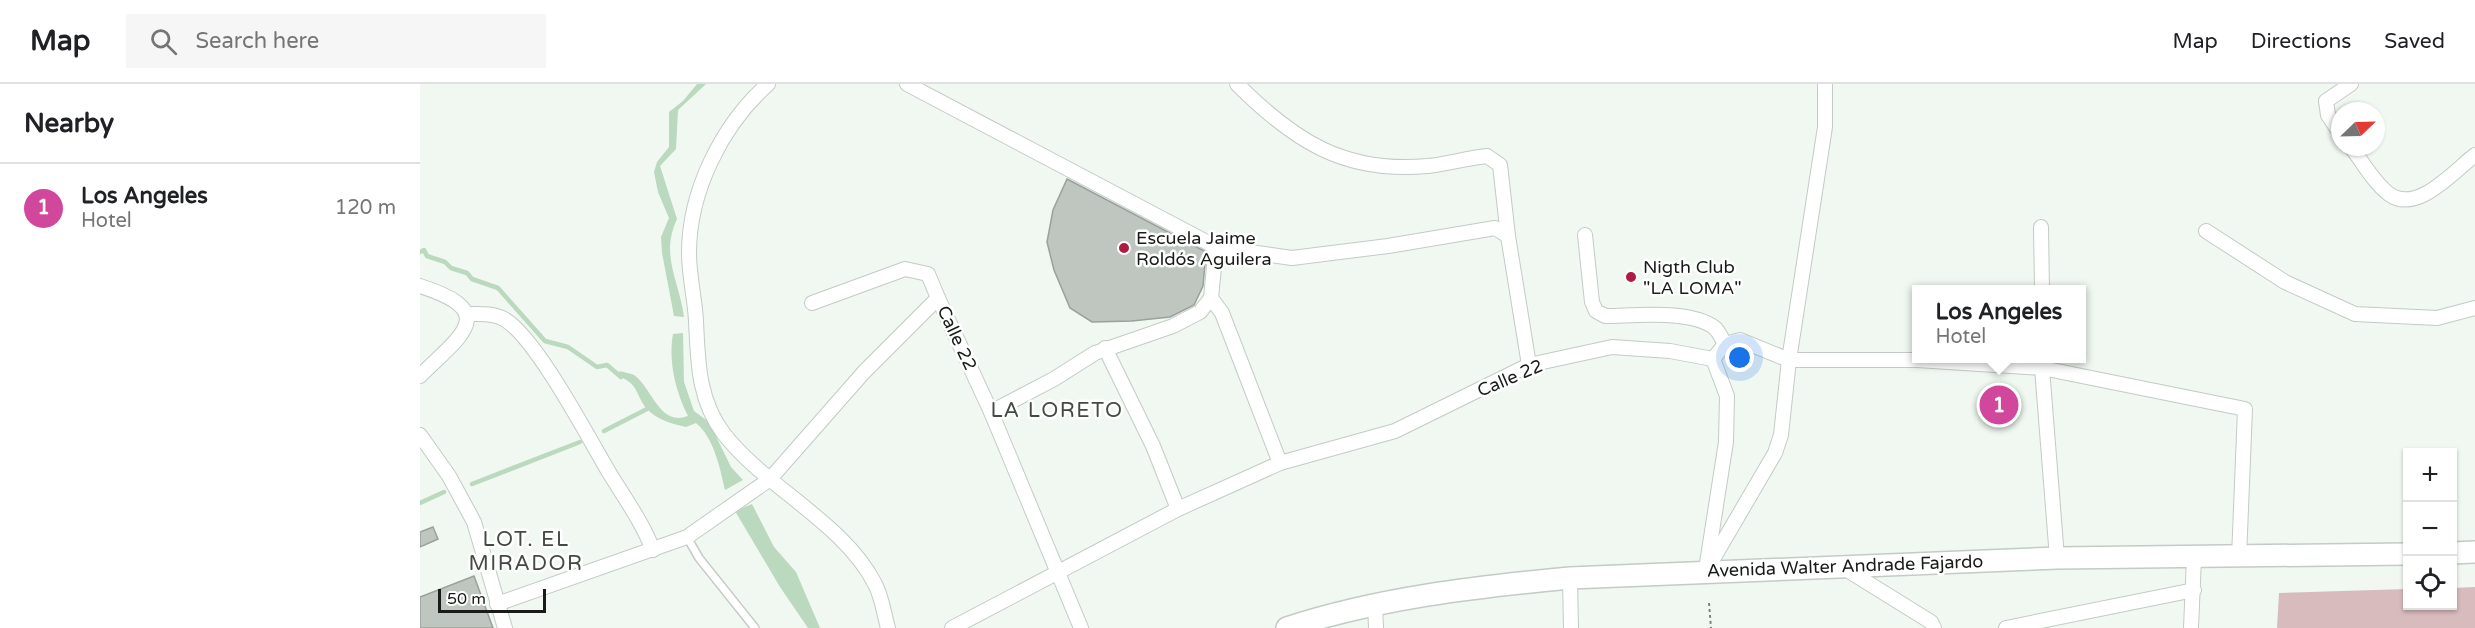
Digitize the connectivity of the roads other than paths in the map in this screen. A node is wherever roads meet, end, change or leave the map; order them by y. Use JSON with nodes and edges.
{"nodes":[{"id":1,"x":768,"y":84,"type":"edge"},
{"id":2,"x":907,"y":84,"type":"edge"},
{"id":3,"x":1237,"y":84,"type":"edge"},
{"id":4,"x":1825,"y":84,"type":"edge"},
{"id":5,"x":2351,"y":84,"type":"edge"},
{"id":6,"x":2331,"y":120,"type":"edge"},
{"id":7,"x":2475,"y":155,"type":"edge"},
{"id":8,"x":2358,"y":156,"type":"edge"},
{"id":9,"x":2041,"y":227,"type":"dead end"},
{"id":10,"x":2206,"y":231,"type":"dead end"},
{"id":11,"x":1585,"y":235,"type":"dead end"},
{"id":12,"x":1508,"y":236,"type":"junction"},
{"id":13,"x":1216,"y":247,"type":"junction"},
{"id":14,"x":2042,"y":285,"type":"edge"},
{"id":15,"x":420,"y":286,"type":"edge"},
{"id":16,"x":938,"y":298,"type":"junction"},
{"id":17,"x":1210,"y":298,"type":"junction"},
{"id":18,"x":812,"y":303,"type":"dead end"},
{"id":19,"x":2475,"y":308,"type":"edge"},
{"id":20,"x":468,"y":314,"type":"junction"},
{"id":21,"x":1725,"y":344,"type":"junction"},
{"id":22,"x":1105,"y":348,"type":"junction"},
{"id":23,"x":1713,"y":359,"type":"junction"},
{"id":24,"x":1789,"y":360,"type":"junction"},
{"id":25,"x":1912,"y":360,"type":"edge"},
{"id":26,"x":2042,"y":363,"type":"edge"},
{"id":27,"x":1529,"y":365,"type":"junction"},
{"id":28,"x":420,"y":376,"type":"edge"},
{"id":29,"x":991,"y":412,"type":"junction"},
{"id":30,"x":420,"y":435,"type":"edge"},
{"id":31,"x":1280,"y":463,"type":"junction"},
{"id":32,"x":770,"y":479,"type":"junction"},
{"id":33,"x":1178,"y":509,"type":"junction"},
{"id":34,"x":687,"y":537,"type":"junction"},
{"id":35,"x":653,"y":550,"type":"junction"},
{"id":36,"x":2475,"y":552,"type":"edge"},
{"id":37,"x":2457,"y":553,"type":"edge"},
{"id":38,"x":2403,"y":554,"type":"edge"},
{"id":39,"x":2057,"y":558,"type":"junction"},
{"id":40,"x":2194,"y":558,"type":"junction"},
{"id":41,"x":2239,"y":558,"type":"junction"},
{"id":42,"x":1839,"y":565,"type":"junction"},
{"id":43,"x":1706,"y":571,"type":"junction"},
{"id":44,"x":1059,"y":572,"type":"junction"},
{"id":45,"x":1570,"y":578,"type":"junction"},
{"id":46,"x":2194,"y":590,"type":"junction"},
{"id":47,"x":497,"y":604,"type":"junction"},
{"id":48,"x":1375,"y":604,"type":"junction"},
{"id":49,"x":505,"y":628,"type":"edge"},
{"id":50,"x":755,"y":628,"type":"edge"},
{"id":51,"x":888,"y":628,"type":"edge"},
{"id":52,"x":952,"y":628,"type":"edge"},
{"id":53,"x":1081,"y":628,"type":"edge"},
{"id":54,"x":1287,"y":628,"type":"edge"},
{"id":55,"x":1376,"y":628,"type":"edge"},
{"id":56,"x":1571,"y":628,"type":"edge"},
{"id":57,"x":1934,"y":628,"type":"edge"},
{"id":58,"x":2006,"y":628,"type":"edge"},
{"id":59,"x":2191,"y":628,"type":"edge"}],
"edges":[{"from":1,"to":32,"type":"street"},
{"from":2,"to":13,"type":"street"},
{"from":3,"to":12,"type":"street"},
{"from":4,"to":24,"type":"street"},
{"from":5,"to":6,"type":"street"},
{"from":7,"to":8,"type":"street"},
{"from":9,"to":14,"type":"street"},
{"from":10,"to":19,"type":"street"},
{"from":11,"to":21,"type":"street"},
{"from":12,"to":13,"type":"street"},
{"from":12,"to":27,"type":"street"},
{"from":13,"to":17,"type":"street"},
{"from":15,"to":20,"type":"street"},
{"from":16,"to":18,"type":"street"},
{"from":16,"to":29,"type":"street","name":"Calle 22"},
{"from":16,"to":32,"type":"street","name":"Calle 22"},
{"from":17,"to":22,"type":"street"},
{"from":17,"to":31,"type":"street"},
{"from":20,"to":28,"type":"street"},
{"from":20,"to":35,"type":"street"},
{"from":21,"to":23,"type":"street"},
{"from":21,"to":24,"type":"street"},
{"from":22,"to":29,"type":"street"},
{"from":22,"to":33,"type":"street"},
{"from":23,"to":27,"type":"street","name":"Calle 22"},
{"from":23,"to":43,"type":"street"},
{"from":24,"to":25,"type":"street"},
{"from":24,"to":43,"type":"street"},
{"from":26,"to":39,"type":"street"},
{"from":26,"to":41,"type":"street"},
{"from":27,"to":31,"type":"street","name":"Calle 22"},
{"from":29,"to":44,"type":"street","name":"Calle 22"},
{"from":30,"to":47,"type":"street"},
{"from":31,"to":33,"type":"street","name":"Calle 22"},
{"from":32,"to":34,"type":"street","name":"Calle 22"},
{"from":32,"to":51,"type":"street"},
{"from":33,"to":44,"type":"street","name":"Calle 22"},
{"from":34,"to":35,"type":"street","name":"Calle 22"},
{"from":34,"to":50,"type":"lane"},
{"from":35,"to":47,"type":"street","name":"Calle 22"},
{"from":36,"to":37,"type":"main road"},
{"from":38,"to":41,"type":"main road","name":"Avenida Walter Andrade Fajardo"},
{"from":39,"to":40,"type":"main road","name":"Avenida Walter Andrade Fajardo"},
{"from":39,"to":42,"type":"main road","name":"Avenida Walter Andrade Fajardo"},
{"from":40,"to":41,"type":"main road","name":"Avenida Walter Andrade Fajardo"},
{"from":40,"to":46,"type":"street"},
{"from":42,"to":43,"type":"main road","name":"Avenida Walter Andrade Fajardo"},
{"from":42,"to":57,"type":"street"},
{"from":43,"to":45,"type":"main road","name":"Avenida Walter Andrade Fajardo"},
{"from":44,"to":52,"type":"street"},
{"from":44,"to":53,"type":"street","name":"Calle 22"},
{"from":45,"to":48,"type":"main road","name":"Avenida Walter Andrade Fajardo"},
{"from":45,"to":56,"type":"street"},
{"from":46,"to":58,"type":"street"},
{"from":46,"to":59,"type":"street"},
{"from":47,"to":49,"type":"street"},
{"from":48,"to":54,"type":"main road","name":"Avenida Walter Andrade Fajardo"},
{"from":48,"to":55,"type":"street"}]}
